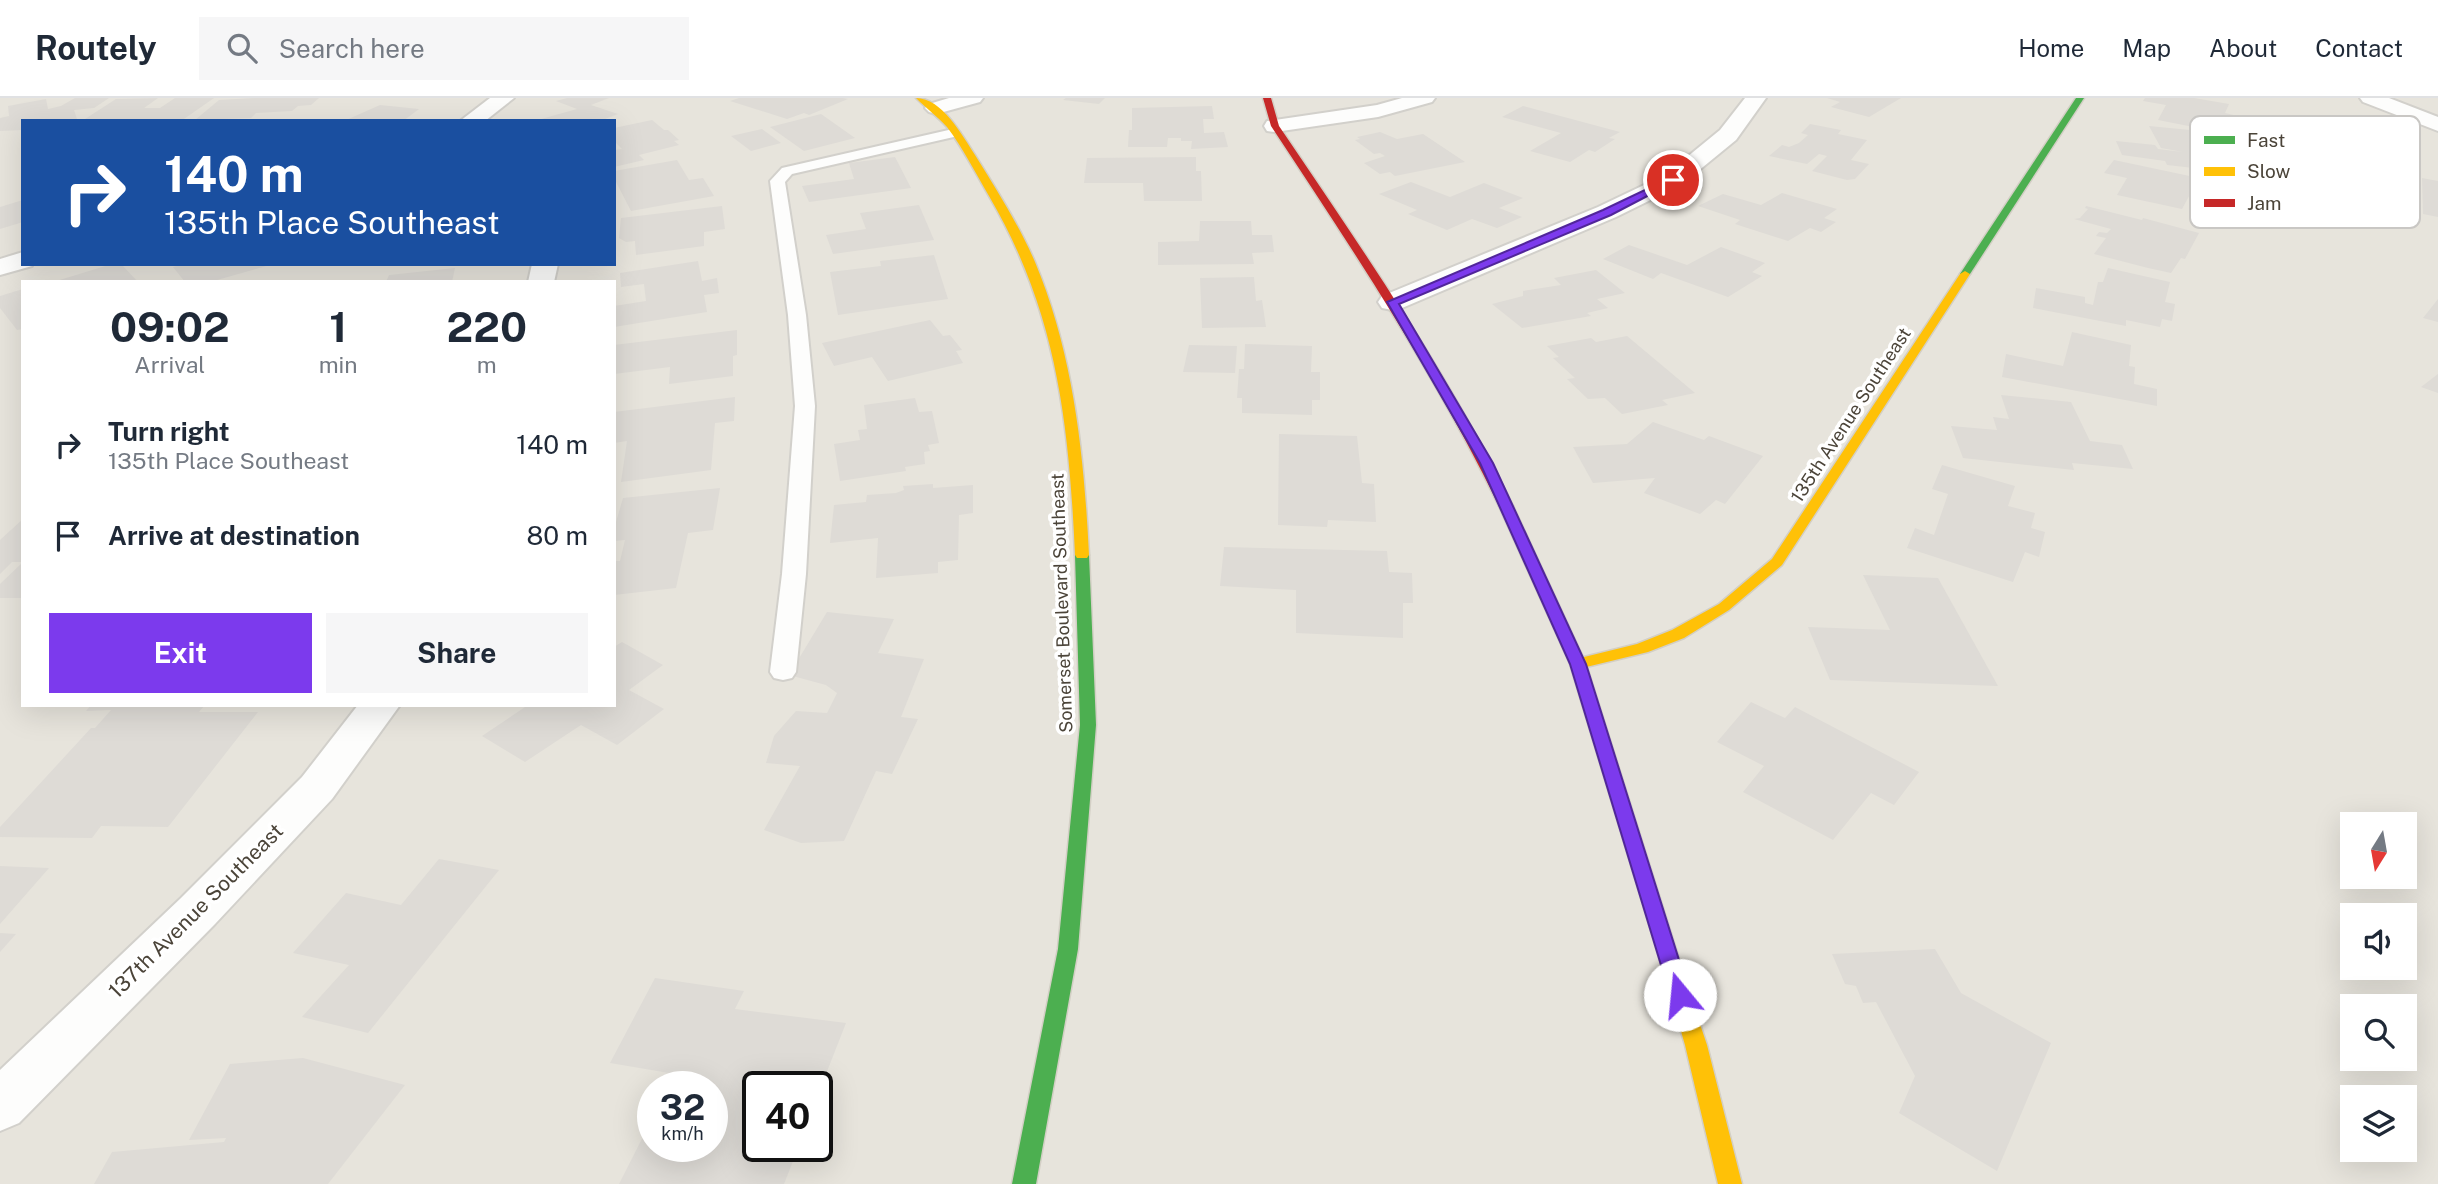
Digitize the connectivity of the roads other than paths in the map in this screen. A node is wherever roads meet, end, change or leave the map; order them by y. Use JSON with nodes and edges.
{"nodes":[{"id":1,"x":504,"y":98,"type":"edge"},
{"id":2,"x":973,"y":98,"type":"edge"},
{"id":3,"x":1268,"y":98,"type":"edge"},
{"id":4,"x":1425,"y":98,"type":"edge"},
{"id":5,"x":1756,"y":98,"type":"edge"},
{"id":6,"x":2080,"y":98,"type":"edge"},
{"id":7,"x":2370,"y":98,"type":"edge"},
{"id":8,"x":928,"y":103,"type":"edge"},
{"id":9,"x":2415,"y":116,"type":"edge"},
{"id":10,"x":2420,"y":118,"type":"edge"},
{"id":11,"x":474,"y":119,"type":"edge"},
{"id":12,"x":2438,"y":125,"type":"edge"},
{"id":13,"x":1275,"y":126,"type":"junction"},
{"id":14,"x":953,"y":133,"type":"junction"},
{"id":15,"x":21,"y":261,"type":"edge"},
{"id":16,"x":0,"y":267,"type":"edge"},
{"id":17,"x":1392,"y":302,"type":"junction"},
{"id":18,"x":1578,"y":664,"type":"junction"},
{"id":19,"x":783,"y":672,"type":"dead end"},
{"id":20,"x":378,"y":707,"type":"edge"},
{"id":21,"x":0,"y":1106,"type":"edge"},
{"id":22,"x":1024,"y":1184,"type":"edge"},
{"id":23,"x":1730,"y":1184,"type":"edge"}],
"edges":[{"from":1,"to":11,"type":"street"},
{"from":2,"to":8,"type":"street"},
{"from":3,"to":13,"type":"street"},
{"from":4,"to":13,"type":"street"},
{"from":5,"to":17,"type":"street"},
{"from":6,"to":18,"type":"street","name":"135th Avenue Southeast"},
{"from":7,"to":9,"type":"street"},
{"from":8,"to":14,"type":"street","name":"Somerset Boulevard Southeast"},
{"from":10,"to":12,"type":"street"},
{"from":13,"to":17,"type":"street"},
{"from":14,"to":19,"type":"lane"},
{"from":14,"to":22,"type":"street","name":"Somerset Boulevard Southeast"},
{"from":15,"to":16,"type":"street"},
{"from":17,"to":18,"type":"street"},
{"from":18,"to":23,"type":"street"},
{"from":20,"to":21,"type":"street","name":"137th Avenue Southeast"}]}
